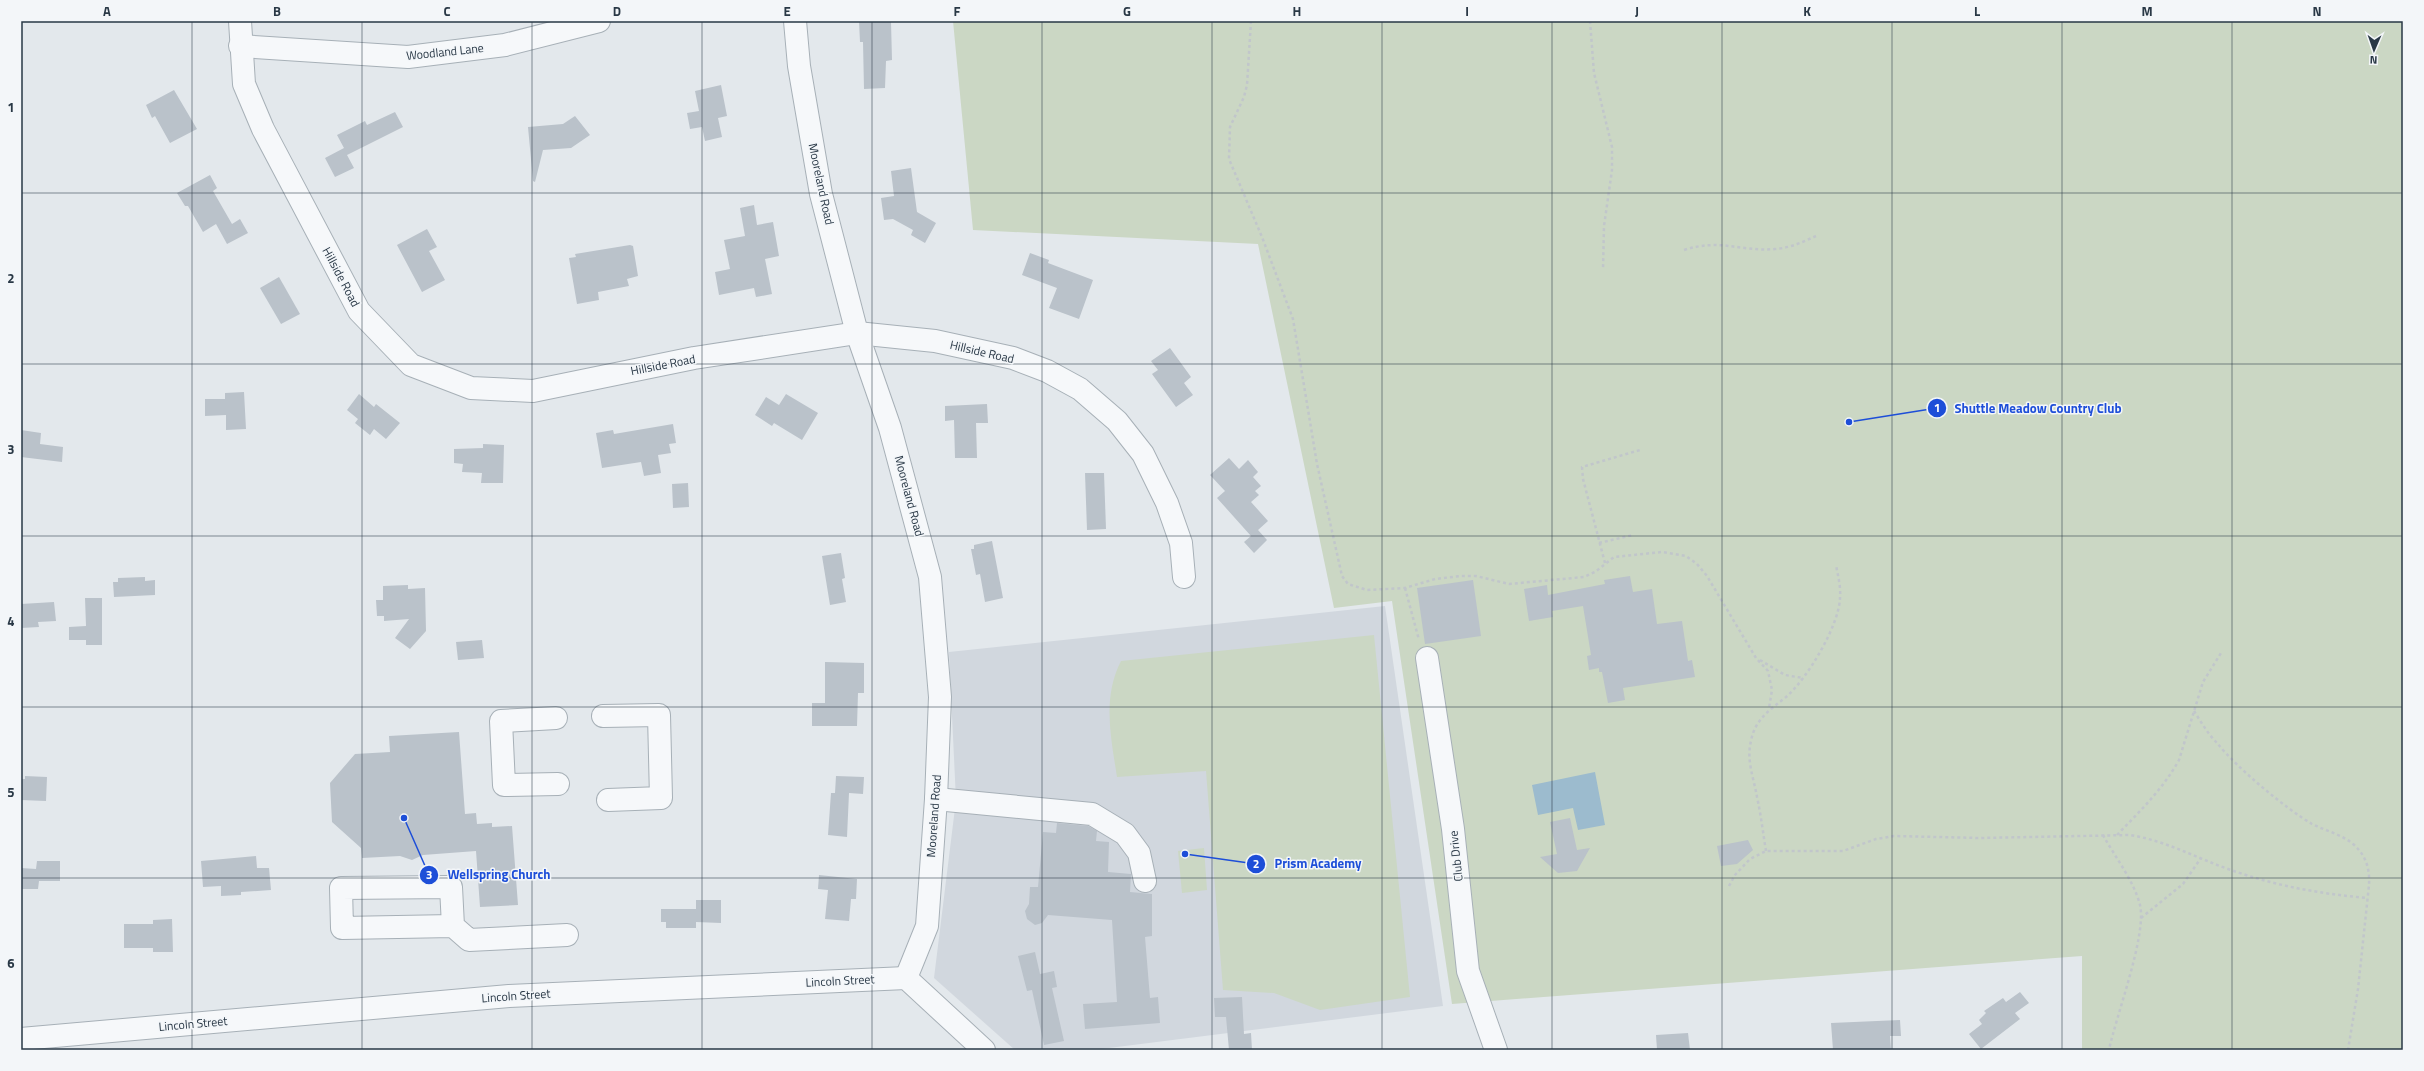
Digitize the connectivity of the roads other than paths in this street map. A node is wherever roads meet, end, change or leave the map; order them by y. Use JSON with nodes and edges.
{"nodes":[{"id":1,"x":240,"y":21,"type":"edge"},
{"id":2,"x":599,"y":21,"type":"edge"},
{"id":3,"x":794,"y":21,"type":"edge"},
{"id":4,"x":240,"y":46,"type":"junction"},
{"id":5,"x":857,"y":333,"type":"junction"},
{"id":6,"x":1184,"y":577,"type":"dead end"},
{"id":7,"x":1427,"y":658,"type":"road end"},
{"id":8,"x":603,"y":716,"type":"dead end"},
{"id":9,"x":556,"y":718,"type":"dead end"},
{"id":10,"x":558,"y":784,"type":"dead end"},
{"id":11,"x":936,"y":799,"type":"junction"},
{"id":12,"x":608,"y":800,"type":"dead end"},
{"id":13,"x":1145,"y":881,"type":"dead end"},
{"id":14,"x":453,"y":926,"type":"junction"},
{"id":15,"x":567,"y":935,"type":"dead end"},
{"id":16,"x":906,"y":978,"type":"junction"},
{"id":17,"x":21,"y":1039,"type":"edge"},
{"id":18,"x":984,"y":1050,"type":"edge"},
{"id":19,"x":1496,"y":1050,"type":"edge"}],
"edges":[{"from":1,"to":4,"type":"street","name":"Hillside Road"},
{"from":2,"to":4,"type":"street","name":"Woodland Lane"},
{"from":3,"to":5,"type":"street","name":"Mooreland Road"},
{"from":4,"to":5,"type":"street","name":"Hillside Road"},
{"from":5,"to":6,"type":"street","name":"Hillside Road"},
{"from":5,"to":11,"type":"street","name":"Mooreland Road"},
{"from":7,"to":19,"type":"street","name":"Club Drive"},
{"from":8,"to":12,"type":"street"},
{"from":9,"to":10,"type":"street"},
{"from":11,"to":13,"type":"street"},
{"from":11,"to":16,"type":"street","name":"Mooreland Road"},
{"from":14,"to":14,"type":"street"},
{"from":14,"to":15,"type":"street"},
{"from":16,"to":17,"type":"street","name":"Lincoln Street"},
{"from":16,"to":18,"type":"street"}]}
